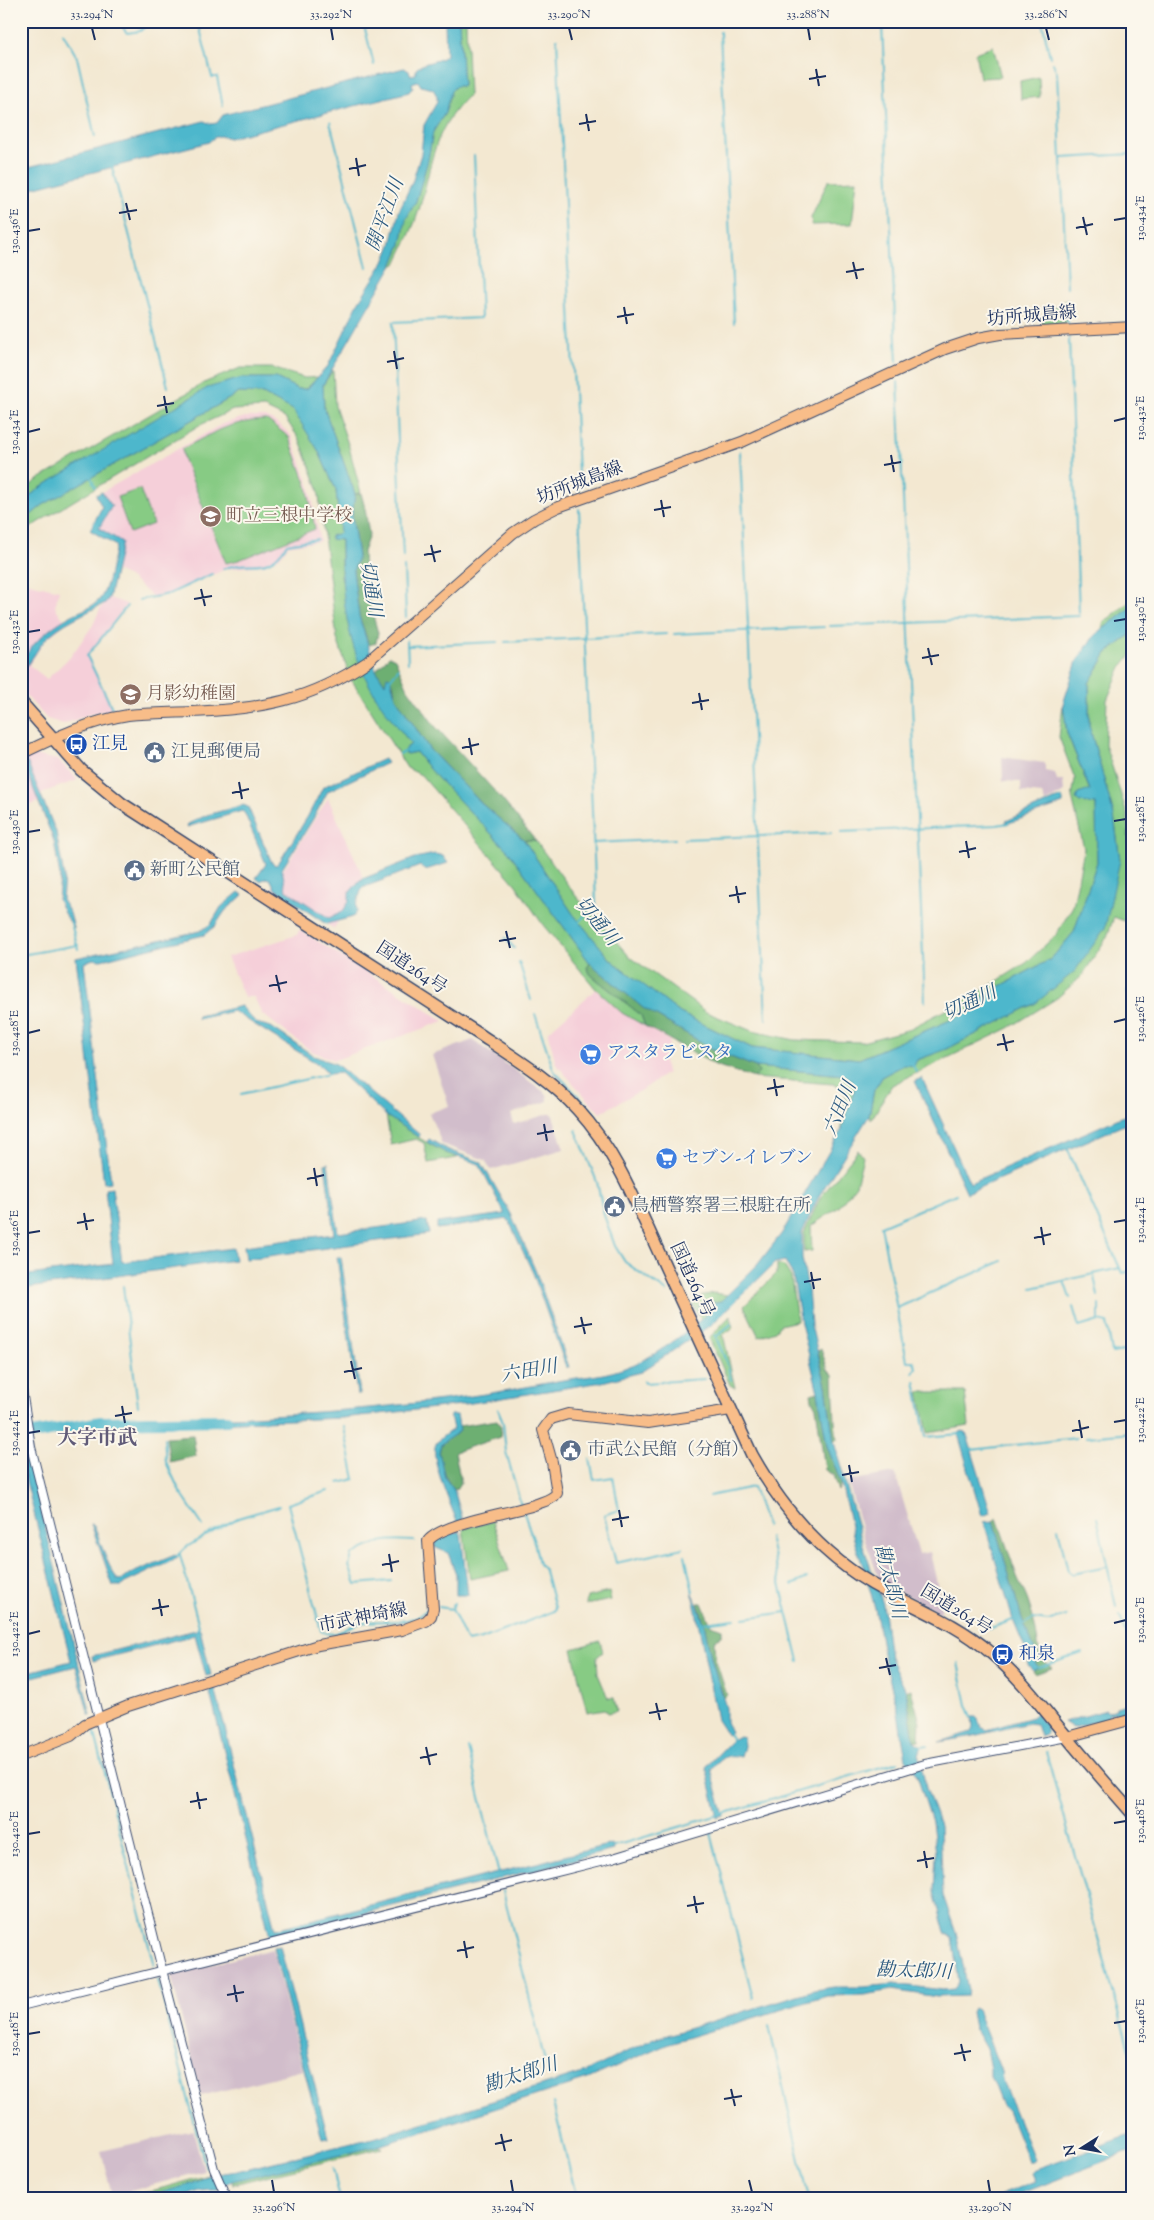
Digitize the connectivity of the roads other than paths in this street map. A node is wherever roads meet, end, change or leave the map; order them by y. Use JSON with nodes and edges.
{"nodes":[{"id":1,"x":1133,"y":327,"type":"edge"},
{"id":2,"x":21,"y":702,"type":"edge"},
{"id":3,"x":52,"y":739,"type":"junction"},
{"id":4,"x":21,"y":754,"type":"edge"},
{"id":5,"x":21,"y":1384,"type":"edge"},
{"id":6,"x":732,"y":1410,"type":"junction"},
{"id":7,"x":99,"y":1717,"type":"junction"},
{"id":8,"x":1133,"y":1719,"type":"edge"},
{"id":9,"x":1066,"y":1737,"type":"junction"},
{"id":10,"x":21,"y":1756,"type":"edge"},
{"id":11,"x":1133,"y":1814,"type":"edge"},
{"id":12,"x":162,"y":1970,"type":"junction"},
{"id":13,"x":21,"y":2006,"type":"edge"},
{"id":14,"x":226,"y":2195,"type":"edge"}],
"edges":[{"from":1,"to":3,"type":"main road","name":"坊所城島線"},
{"from":2,"to":3,"type":"highway","name":"国道264号"},
{"from":3,"to":4,"type":"main road","name":"坊所城島線"},
{"from":3,"to":6,"type":"highway","name":"国道264号"},
{"from":5,"to":7,"type":"street"},
{"from":6,"to":7,"type":"main road","name":"市武神埼線"},
{"from":6,"to":9,"type":"highway","name":"国道264号"},
{"from":7,"to":10,"type":"main road","name":"市武神埼線"},
{"from":7,"to":12,"type":"street"},
{"from":8,"to":9,"type":"main road"},
{"from":9,"to":11,"type":"highway","name":"国道264号"},
{"from":9,"to":12,"type":"street"},
{"from":12,"to":13,"type":"street"},
{"from":12,"to":14,"type":"street"}]}
